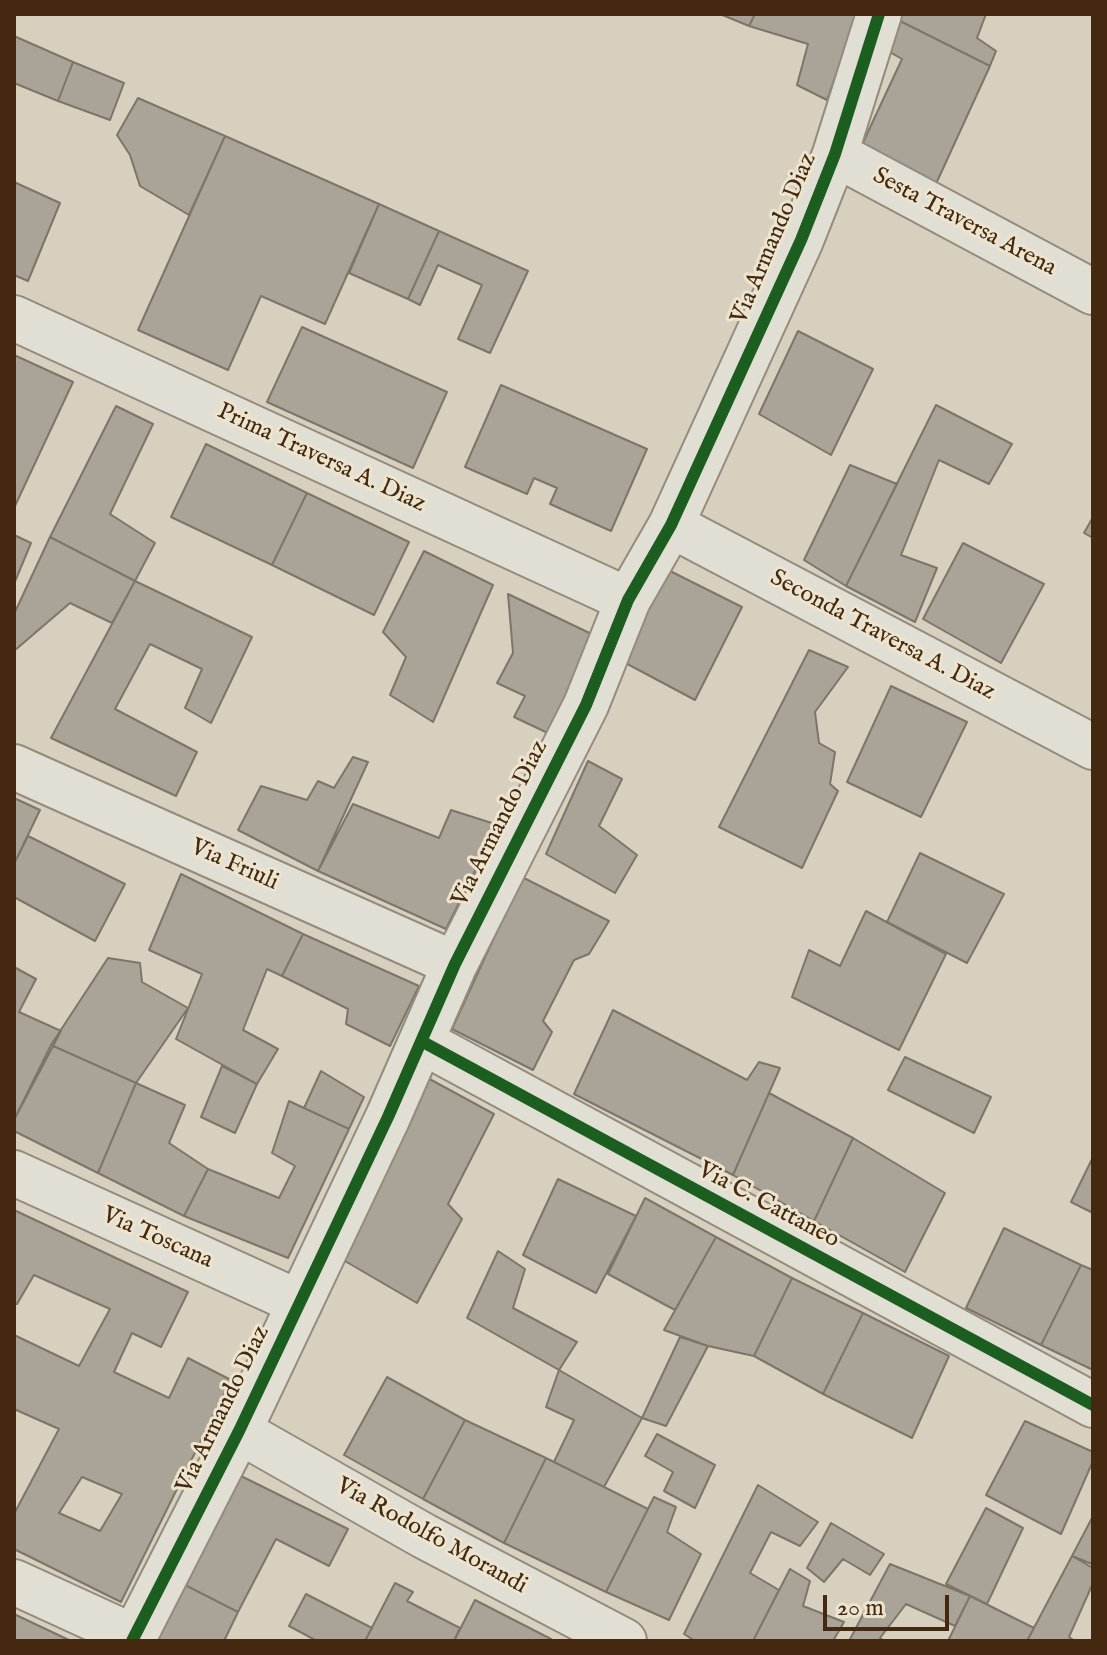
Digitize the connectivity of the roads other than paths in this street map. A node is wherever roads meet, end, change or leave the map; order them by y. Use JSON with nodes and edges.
{"nodes":[{"id":1,"x":879,"y":14,"type":"edge"},
{"id":2,"x":835,"y":154,"type":"junction"},
{"id":3,"x":1093,"y":292,"type":"edge"},
{"id":4,"x":14,"y":318,"type":"edge"},
{"id":5,"x":671,"y":525,"type":"junction"},
{"id":6,"x":628,"y":600,"type":"junction"},
{"id":7,"x":1093,"y":747,"type":"edge"},
{"id":8,"x":14,"y":767,"type":"edge"},
{"id":9,"x":455,"y":964,"type":"junction"},
{"id":10,"x":423,"y":1042,"type":"junction"},
{"id":11,"x":14,"y":1173,"type":"edge"},
{"id":12,"x":300,"y":1303,"type":"junction"},
{"id":13,"x":1093,"y":1405,"type":"edge"},
{"id":14,"x":239,"y":1431,"type":"junction"},
{"id":15,"x":14,"y":1582,"type":"edge"},
{"id":16,"x":133,"y":1639,"type":"edge"},
{"id":17,"x":624,"y":1641,"type":"edge"}],
"edges":[{"from":1,"to":2,"type":"street","name":"Via Armando Diaz"},
{"from":2,"to":3,"type":"street","name":"Sesta Traversa Arena"},
{"from":2,"to":5,"type":"street","name":"Via Armando Diaz"},
{"from":4,"to":6,"type":"street","name":"Prima Traversa A. Diaz"},
{"from":5,"to":6,"type":"street","name":"Via Armando Diaz"},
{"from":5,"to":7,"type":"street","name":"Seconda Traversa A. Diaz"},
{"from":6,"to":9,"type":"street","name":"Via Armando Diaz"},
{"from":8,"to":9,"type":"street","name":"Via Friuli"},
{"from":9,"to":10,"type":"street","name":"Via Armando Diaz"},
{"from":10,"to":12,"type":"street","name":"Via Armando Diaz"},
{"from":10,"to":13,"type":"street","name":"Via C. Cattaneo"},
{"from":11,"to":12,"type":"street","name":"Via Toscana"},
{"from":12,"to":14,"type":"street","name":"Via Armando Diaz"},
{"from":14,"to":16,"type":"street","name":"Via Armando Diaz"},
{"from":14,"to":17,"type":"street","name":"Via Rodolfo Morandi"},
{"from":15,"to":16,"type":"street"}]}
